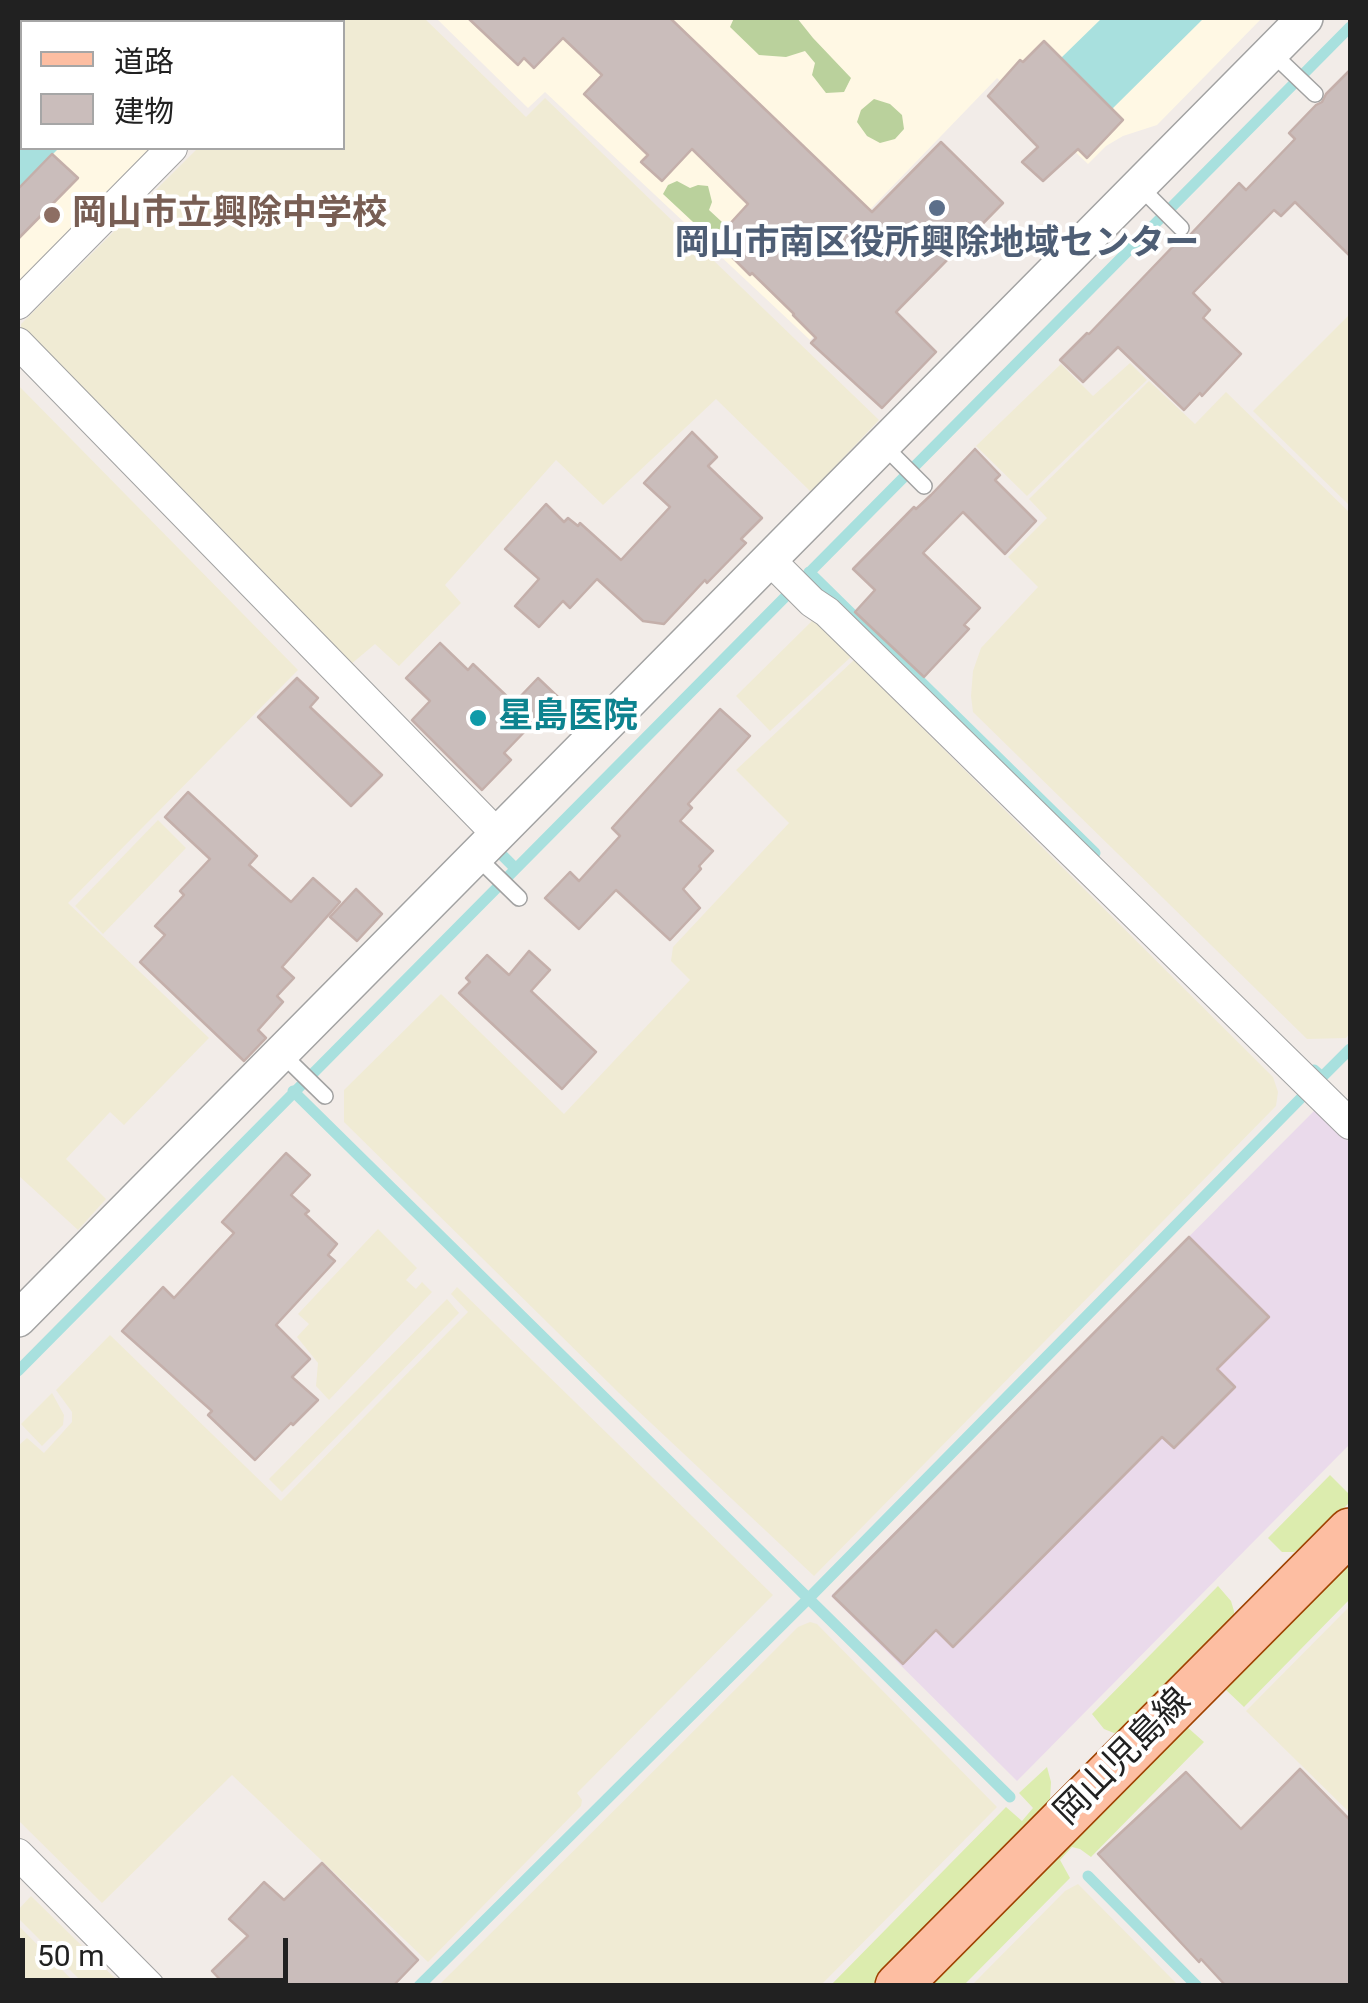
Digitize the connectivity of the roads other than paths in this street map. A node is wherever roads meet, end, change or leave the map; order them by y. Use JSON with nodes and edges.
{"nodes":[{"id":1,"x":1305,"y":18,"type":"edge"},
{"id":2,"x":1280,"y":61,"type":"junction"},
{"id":3,"x":1312,"y":91,"type":"dead end"},
{"id":4,"x":170,"y":150,"type":"edge"},
{"id":5,"x":1148,"y":195,"type":"junction"},
{"id":6,"x":1178,"y":225,"type":"dead end"},
{"id":7,"x":18,"y":304,"type":"edge"},
{"id":8,"x":18,"y":344,"type":"edge"},
{"id":9,"x":891,"y":453,"type":"junction"},
{"id":10,"x":922,"y":483,"type":"dead end"},
{"id":11,"x":776,"y":566,"type":"junction"},
{"id":12,"x":488,"y":854,"type":"junction"},
{"id":13,"x":515,"y":894,"type":"dead end"},
{"id":14,"x":289,"y":1060,"type":"junction"},
{"id":15,"x":322,"y":1093,"type":"dead end"},
{"id":16,"x":1350,"y":1124,"type":"edge"},
{"id":17,"x":18,"y":1319,"type":"edge"},
{"id":18,"x":1350,"y":1531,"type":"edge"},
{"id":19,"x":18,"y":1854,"type":"edge"},
{"id":20,"x":149,"y":1986,"type":"edge"},
{"id":21,"x":898,"y":1986,"type":"edge"}],
"edges":[{"from":1,"to":2,"type":"street"},
{"from":2,"to":3,"type":"lane"},
{"from":2,"to":5,"type":"street"},
{"from":4,"to":7,"type":"street"},
{"from":5,"to":6,"type":"lane"},
{"from":5,"to":9,"type":"street"},
{"from":8,"to":12,"type":"street"},
{"from":9,"to":10,"type":"lane"},
{"from":9,"to":11,"type":"street"},
{"from":11,"to":12,"type":"street"},
{"from":11,"to":16,"type":"street"},
{"from":12,"to":13,"type":"lane"},
{"from":12,"to":14,"type":"street"},
{"from":14,"to":15,"type":"lane"},
{"from":14,"to":17,"type":"street"},
{"from":18,"to":21,"type":"main road","name":"岡山児島線"},
{"from":19,"to":20,"type":"street"}]}
